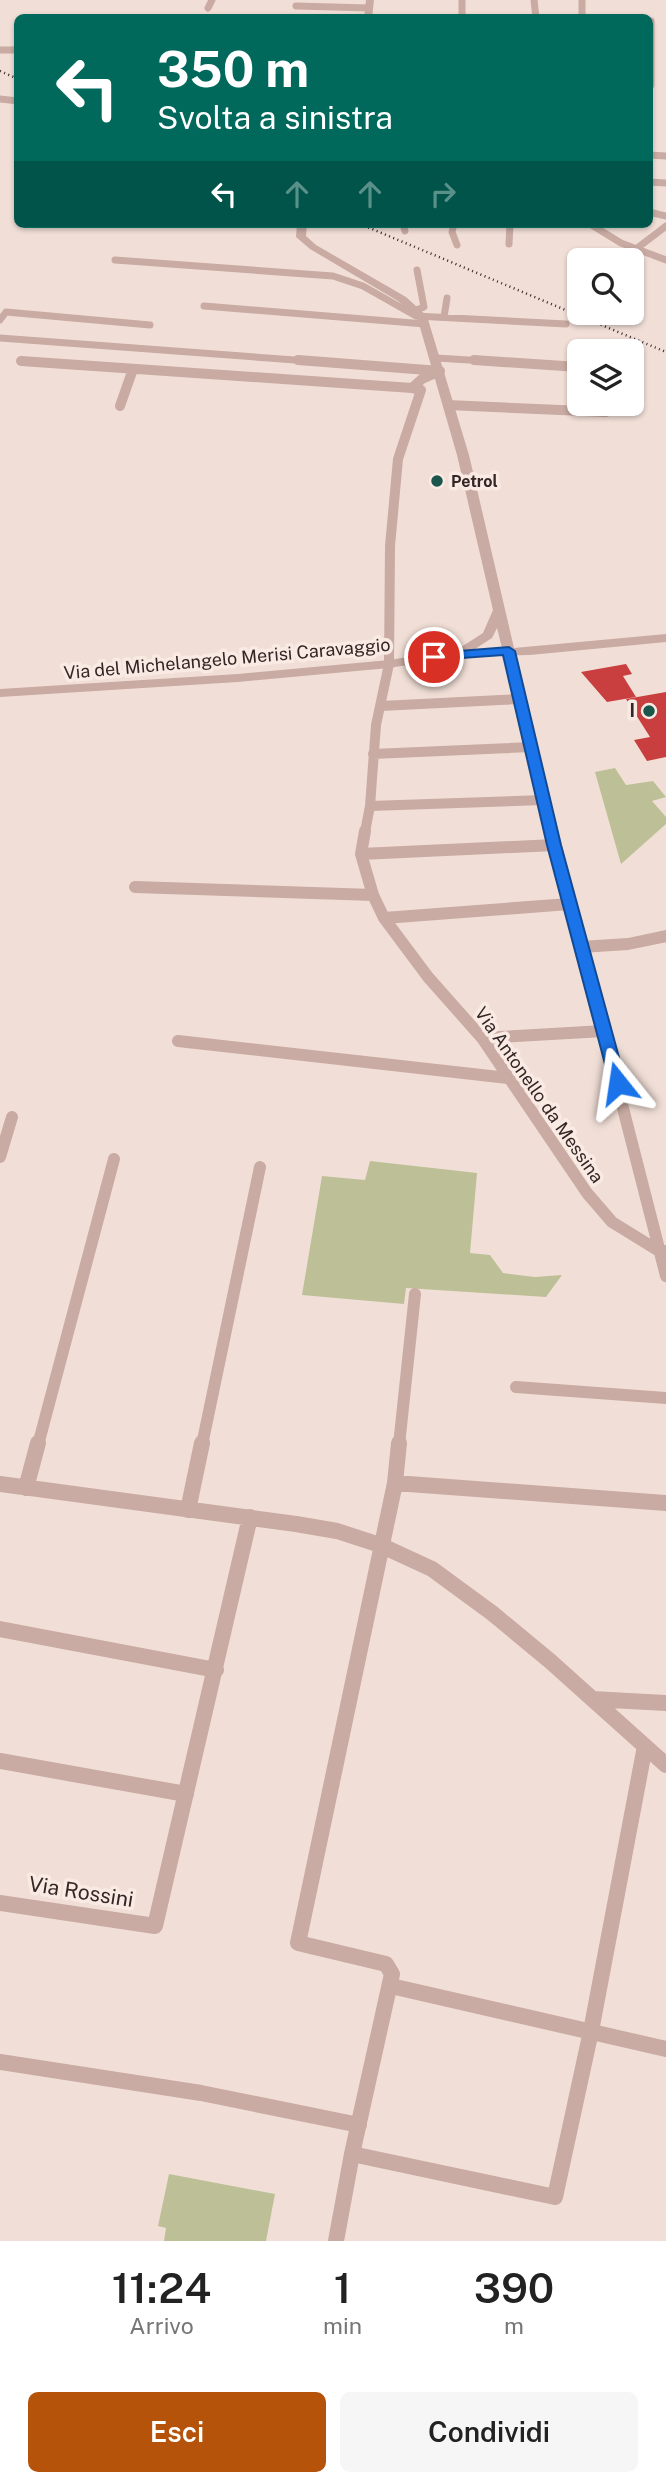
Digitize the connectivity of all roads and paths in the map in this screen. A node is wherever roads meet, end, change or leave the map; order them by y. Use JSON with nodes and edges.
{"nodes":[{"id":1,"x":212,"y":0,"type":"edge"},
{"id":2,"x":296,"y":5,"type":"dead end"},
{"id":3,"x":208,"y":8,"type":"dead end"},
{"id":4,"x":369,"y":9,"type":"edge"},
{"id":5,"x":666,"y":226,"type":"edge"},
{"id":6,"x":302,"y":228,"type":"edge"},
{"id":7,"x":453,"y":228,"type":"edge"},
{"id":8,"x":510,"y":228,"type":"edge"},
{"id":9,"x":597,"y":228,"type":"edge"},
{"id":10,"x":509,"y":244,"type":"dead end"},
{"id":11,"x":457,"y":245,"type":"dead end"},
{"id":12,"x":634,"y":248,"type":"edge"},
{"id":13,"x":637,"y":248,"type":"edge"},
{"id":14,"x":644,"y":252,"type":"edge"},
{"id":15,"x":115,"y":260,"type":"dead end"},
{"id":16,"x":666,"y":260,"type":"edge"},
{"id":17,"x":417,"y":270,"type":"dead end"},
{"id":18,"x":447,"y":298,"type":"dead end"},
{"id":19,"x":204,"y":306,"type":"dead end"},
{"id":20,"x":421,"y":317,"type":"junction"},
{"id":21,"x":444,"y":317,"type":"junction"},
{"id":22,"x":0,"y":320,"type":"edge"},
{"id":23,"x":566,"y":324,"type":"dead end"},
{"id":24,"x":150,"y":325,"type":"dead end"},
{"id":25,"x":0,"y":338,"type":"edge"},
{"id":26,"x":436,"y":358,"type":"junction"},
{"id":27,"x":21,"y":362,"type":"dead end"},
{"id":28,"x":567,"y":366,"type":"edge"},
{"id":29,"x":134,"y":369,"type":"junction"},
{"id":30,"x":440,"y":370,"type":"junction"},
{"id":31,"x":412,"y":388,"type":"junction"},
{"id":32,"x":448,"y":405,"type":"junction"},
{"id":33,"x":120,"y":407,"type":"dead end"},
{"id":34,"x":567,"y":410,"type":"edge"},
{"id":35,"x":498,"y":612,"type":"junction"},
{"id":36,"x":666,"y":638,"type":"edge"},
{"id":37,"x":509,"y":651,"type":"junction"},
{"id":38,"x":457,"y":653,"type":"junction"},
{"id":39,"x":389,"y":664,"type":"junction"},
{"id":40,"x":0,"y":694,"type":"edge"},
{"id":41,"x":520,"y":699,"type":"junction"},
{"id":42,"x":381,"y":706,"type":"junction"},
{"id":43,"x":531,"y":747,"type":"junction"},
{"id":44,"x":373,"y":754,"type":"junction"},
{"id":45,"x":543,"y":800,"type":"junction"},
{"id":46,"x":370,"y":806,"type":"junction"},
{"id":47,"x":554,"y":845,"type":"junction"},
{"id":48,"x":361,"y":854,"type":"junction"},
{"id":49,"x":135,"y":887,"type":"dead end"},
{"id":50,"x":373,"y":895,"type":"junction"},
{"id":51,"x":569,"y":904,"type":"junction"},
{"id":52,"x":384,"y":918,"type":"junction"},
{"id":53,"x":666,"y":936,"type":"edge"},
{"id":54,"x":581,"y":947,"type":"junction"},
{"id":55,"x":604,"y":1031,"type":"junction"},
{"id":56,"x":482,"y":1038,"type":"junction"},
{"id":57,"x":178,"y":1041,"type":"dead end"},
{"id":58,"x":508,"y":1078,"type":"junction"},
{"id":59,"x":12,"y":1116,"type":"dead end"},
{"id":60,"x":0,"y":1157,"type":"edge"},
{"id":61,"x":114,"y":1159,"type":"dead end"},
{"id":62,"x":260,"y":1167,"type":"dead end"},
{"id":63,"x":663,"y":1251,"type":"edge"},
{"id":64,"x":665,"y":1271,"type":"edge"},
{"id":65,"x":415,"y":1294,"type":"dead end"},
{"id":66,"x":516,"y":1387,"type":"dead end"},
{"id":67,"x":666,"y":1398,"type":"edge"},
{"id":68,"x":395,"y":1483,"type":"junction"},
{"id":69,"x":0,"y":1485,"type":"edge"},
{"id":70,"x":26,"y":1489,"type":"junction"},
{"id":71,"x":666,"y":1503,"type":"edge"},
{"id":72,"x":188,"y":1510,"type":"junction"},
{"id":73,"x":250,"y":1517,"type":"junction"},
{"id":74,"x":380,"y":1545,"type":"junction"},
{"id":75,"x":0,"y":1629,"type":"edge"},
{"id":76,"x":216,"y":1670,"type":"junction"},
{"id":77,"x":593,"y":1699,"type":"junction"},
{"id":78,"x":666,"y":1703,"type":"edge"},
{"id":79,"x":645,"y":1746,"type":"junction"},
{"id":80,"x":0,"y":1761,"type":"edge"},
{"id":81,"x":666,"y":1765,"type":"edge"},
{"id":82,"x":186,"y":1794,"type":"junction"},
{"id":83,"x":0,"y":1903,"type":"edge"},
{"id":84,"x":391,"y":1986,"type":"junction"},
{"id":85,"x":591,"y":2031,"type":"junction"},
{"id":86,"x":666,"y":2049,"type":"edge"},
{"id":87,"x":0,"y":2062,"type":"edge"},
{"id":88,"x":359,"y":2126,"type":"junction"},
{"id":89,"x":352,"y":2154,"type":"junction"},
{"id":90,"x":335,"y":2241,"type":"edge"}],
"edges":[{"from":1,"to":3,"type":"street"},
{"from":2,"to":4,"type":"street"},
{"from":5,"to":13,"type":"street"},
{"from":6,"to":20,"type":"street"},
{"from":7,"to":11,"type":"street"},
{"from":8,"to":10,"type":"street"},
{"from":9,"to":12,"type":"street"},
{"from":14,"to":16,"type":"street"},
{"from":15,"to":20,"type":"street"},
{"from":17,"to":20,"type":"street"},
{"from":18,"to":21,"type":"street"},
{"from":19,"to":20,"type":"street"},
{"from":20,"to":21,"type":"street"},
{"from":20,"to":26,"type":"street"},
{"from":21,"to":23,"type":"street"},
{"from":22,"to":24,"type":"street"},
{"from":25,"to":30,"type":"street"},
{"from":26,"to":28,"type":"street"},
{"from":26,"to":30,"type":"street"},
{"from":27,"to":29,"type":"street"},
{"from":29,"to":31,"type":"street"},
{"from":29,"to":33,"type":"street"},
{"from":30,"to":31,"type":"street"},
{"from":30,"to":32,"type":"street"},
{"from":31,"to":39,"type":"street"},
{"from":32,"to":34,"type":"street"},
{"from":32,"to":35,"type":"street"},
{"from":35,"to":37,"type":"street"},
{"from":35,"to":38,"type":"street"},
{"from":36,"to":37,"type":"street","name":"Via del Michelangelo Merisi Caravaggio"},
{"from":37,"to":38,"type":"street","name":"Via del Michelangelo Merisi Caravaggio"},
{"from":37,"to":41,"type":"street"},
{"from":38,"to":39,"type":"street","name":"Via del Michelangelo Merisi Caravaggio"},
{"from":39,"to":40,"type":"street","name":"Via del Michelangelo Merisi Caravaggio"},
{"from":39,"to":42,"type":"street","name":"Via Antonello da Messina"},
{"from":41,"to":42,"type":"street"},
{"from":41,"to":43,"type":"street"},
{"from":42,"to":44,"type":"street","name":"Via Antonello da Messina"},
{"from":43,"to":44,"type":"street"},
{"from":43,"to":45,"type":"street"},
{"from":44,"to":46,"type":"street","name":"Via Antonello da Messina"},
{"from":45,"to":46,"type":"street"},
{"from":45,"to":47,"type":"street"},
{"from":46,"to":48,"type":"street","name":"Via Antonello da Messina"},
{"from":47,"to":48,"type":"street"},
{"from":47,"to":51,"type":"street"},
{"from":48,"to":50,"type":"street","name":"Via Antonello da Messina"},
{"from":49,"to":50,"type":"street"},
{"from":50,"to":52,"type":"street","name":"Via Antonello da Messina"},
{"from":51,"to":52,"type":"street"},
{"from":51,"to":54,"type":"street"},
{"from":52,"to":56,"type":"street","name":"Via Antonello da Messina"},
{"from":53,"to":54,"type":"street"},
{"from":54,"to":55,"type":"street"},
{"from":55,"to":56,"type":"street"},
{"from":55,"to":63,"type":"street"},
{"from":56,"to":58,"type":"street","name":"Via Antonello da Messina"},
{"from":57,"to":58,"type":"street"},
{"from":58,"to":63,"type":"street","name":"Via Antonello da Messina"},
{"from":59,"to":60,"type":"street"},
{"from":61,"to":70,"type":"street"},
{"from":62,"to":72,"type":"street"},
{"from":63,"to":64,"type":"street"},
{"from":65,"to":68,"type":"street"},
{"from":66,"to":67,"type":"street"},
{"from":68,"to":71,"type":"street"},
{"from":68,"to":74,"type":"street"},
{"from":69,"to":70,"type":"street"},
{"from":70,"to":72,"type":"street"},
{"from":72,"to":73,"type":"street"},
{"from":73,"to":74,"type":"street"},
{"from":73,"to":76,"type":"street"},
{"from":74,"to":77,"type":"street"},
{"from":74,"to":84,"type":"street"},
{"from":75,"to":76,"type":"street"},
{"from":76,"to":82,"type":"street"},
{"from":77,"to":78,"type":"street"},
{"from":77,"to":79,"type":"street"},
{"from":79,"to":81,"type":"street"},
{"from":79,"to":85,"type":"street"},
{"from":80,"to":82,"type":"street"},
{"from":82,"to":83,"type":"street","name":"Via Rossini"},
{"from":84,"to":85,"type":"street"},
{"from":84,"to":88,"type":"street"},
{"from":85,"to":86,"type":"street"},
{"from":85,"to":89,"type":"street"},
{"from":87,"to":88,"type":"street"},
{"from":88,"to":89,"type":"street"},
{"from":89,"to":90,"type":"street"}]}
